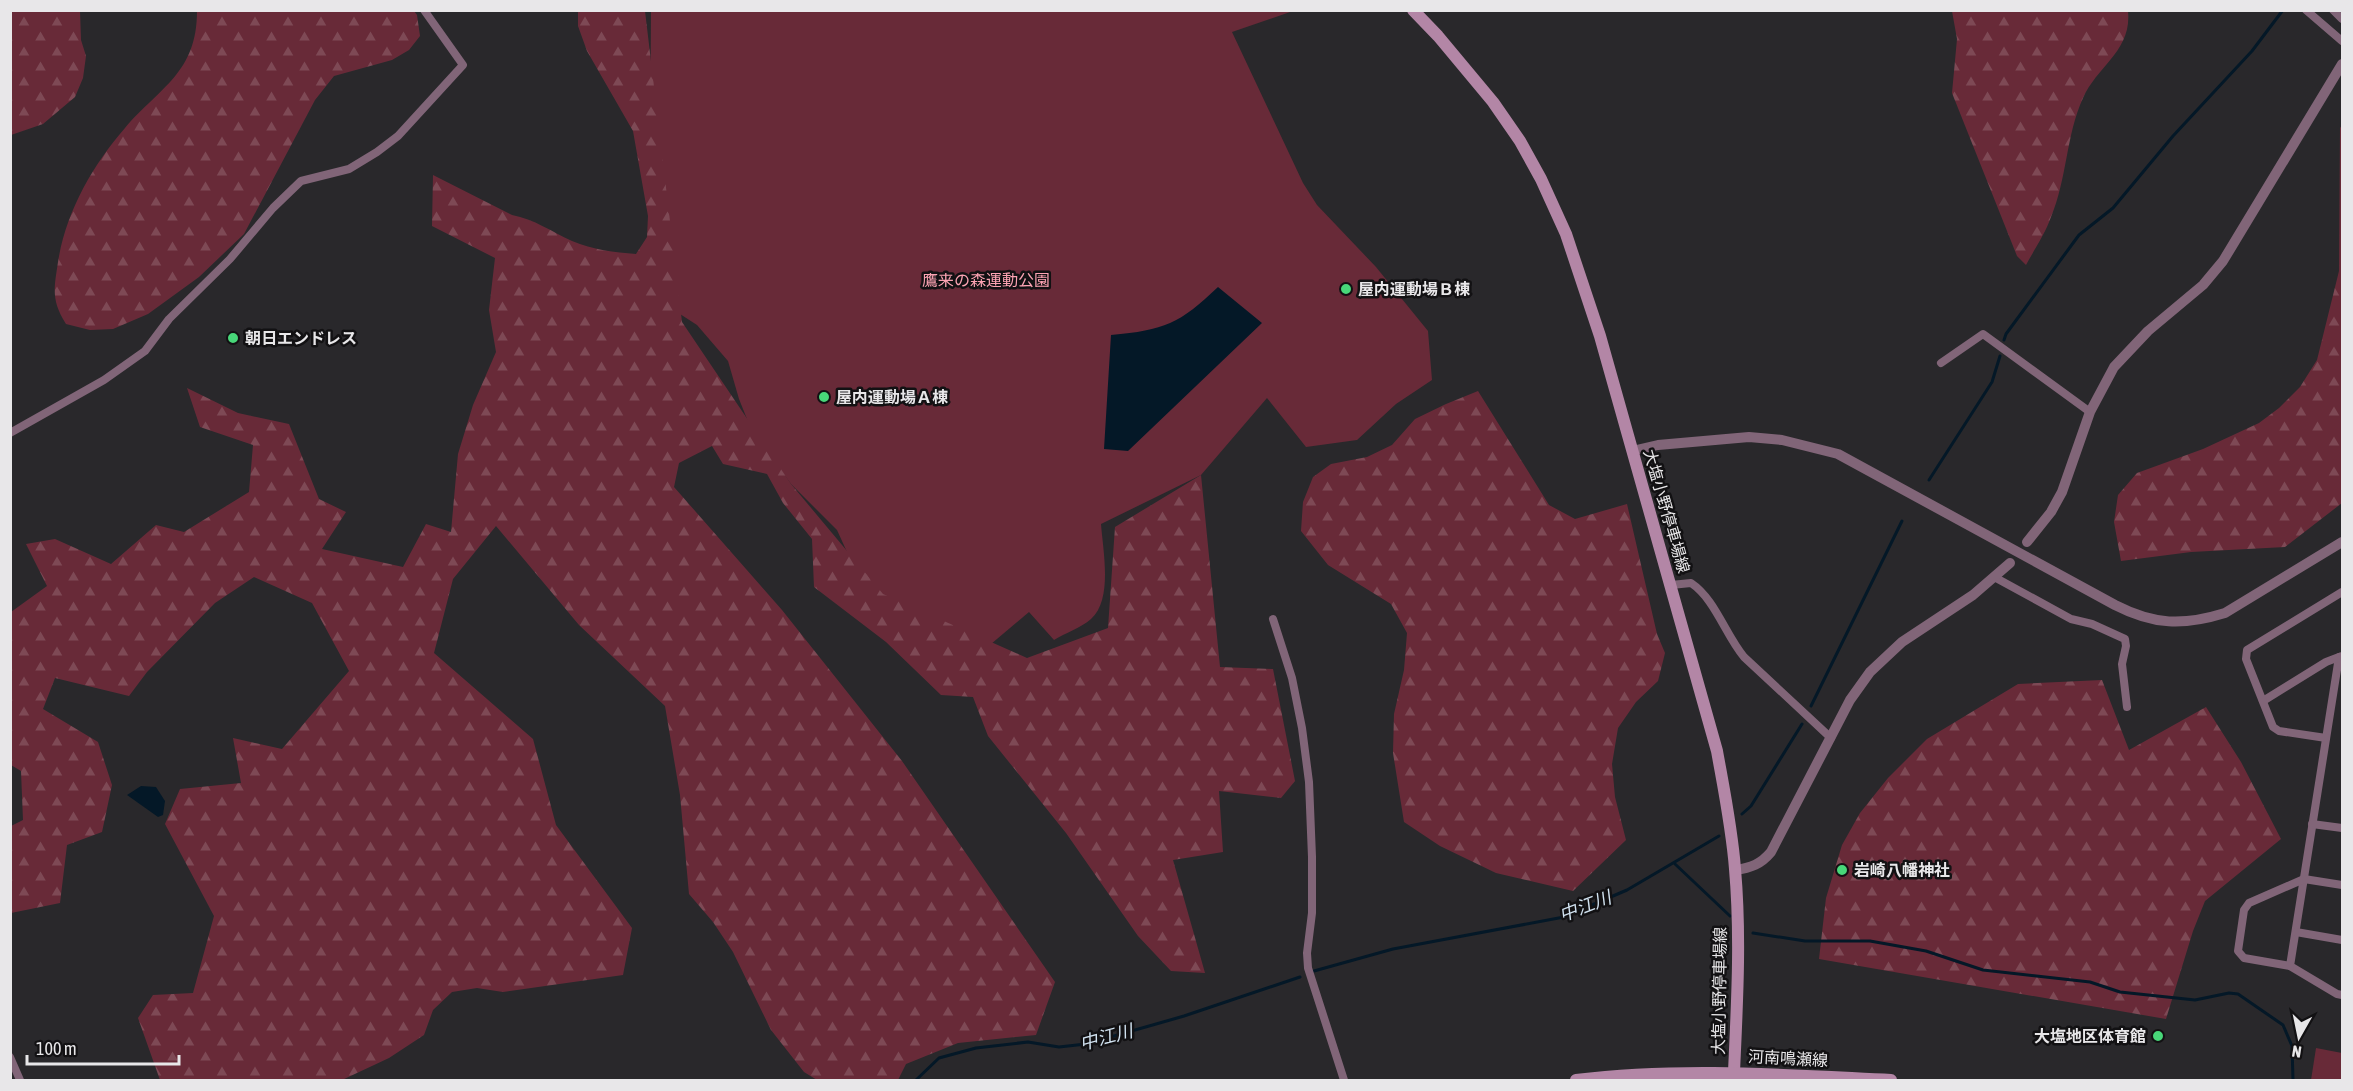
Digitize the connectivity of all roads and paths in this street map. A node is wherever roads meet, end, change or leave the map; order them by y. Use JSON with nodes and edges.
{"nodes":[{"id":1,"x":424,"y":10,"type":"edge"},
{"id":2,"x":1413,"y":10,"type":"edge"},
{"id":3,"x":2306,"y":10,"type":"edge"},
{"id":4,"x":2333,"y":10,"type":"edge"},
{"id":5,"x":2343,"y":18,"type":"edge"},
{"id":6,"x":2343,"y":41,"type":"edge"},
{"id":7,"x":2343,"y":64,"type":"edge"},
{"id":8,"x":1941,"y":363,"type":"dead end"},
{"id":9,"x":2090,"y":412,"type":"junction"},
{"id":10,"x":10,"y":433,"type":"edge"},
{"id":11,"x":1632,"y":451,"type":"junction"},
{"id":12,"x":2027,"y":542,"type":"dead end"},
{"id":13,"x":2343,"y":542,"type":"edge"},
{"id":14,"x":2010,"y":563,"type":"dead end"},
{"id":15,"x":1995,"y":578,"type":"junction"},
{"id":16,"x":1671,"y":585,"type":"junction"},
{"id":17,"x":2343,"y":592,"type":"edge"},
{"id":18,"x":1273,"y":619,"type":"dead end"},
{"id":19,"x":2341,"y":656,"type":"edge"},
{"id":20,"x":2263,"y":700,"type":"junction"},
{"id":21,"x":2127,"y":707,"type":"dead end"},
{"id":22,"x":1831,"y":738,"type":"junction"},
{"id":23,"x":2326,"y":738,"type":"junction"},
{"id":24,"x":2312,"y":824,"type":"junction"},
{"id":25,"x":2343,"y":828,"type":"edge"},
{"id":26,"x":1735,"y":870,"type":"junction"},
{"id":27,"x":2304,"y":879,"type":"junction"},
{"id":28,"x":2343,"y":885,"type":"edge"},
{"id":29,"x":2296,"y":932,"type":"junction"},
{"id":30,"x":2343,"y":940,"type":"edge"},
{"id":31,"x":2290,"y":966,"type":"junction"},
{"id":32,"x":2343,"y":995,"type":"edge"},
{"id":33,"x":10,"y":1057,"type":"edge"},
{"id":34,"x":1734,"y":1072,"type":"junction"},
{"id":35,"x":20,"y":1080,"type":"edge"},
{"id":36,"x":1344,"y":1080,"type":"edge"},
{"id":37,"x":1576,"y":1080,"type":"edge"},
{"id":38,"x":1891,"y":1080,"type":"edge"}],
"edges":[{"from":1,"to":10,"type":"street"},
{"from":2,"to":11,"type":"main road","name":"大塩小野停車場線"},
{"from":3,"to":6,"type":"street"},
{"from":4,"to":5,"type":"street"},
{"from":7,"to":9,"type":"street"},
{"from":8,"to":9,"type":"street"},
{"from":9,"to":12,"type":"street"},
{"from":11,"to":13,"type":"street"},
{"from":11,"to":16,"type":"main road","name":"大塩小野停車場線"},
{"from":14,"to":15,"type":"street"},
{"from":15,"to":21,"type":"street"},
{"from":15,"to":22,"type":"street"},
{"from":16,"to":22,"type":"street"},
{"from":16,"to":26,"type":"main road","name":"大塩小野停車場線"},
{"from":17,"to":20,"type":"street"},
{"from":18,"to":36,"type":"street"},
{"from":19,"to":20,"type":"street"},
{"from":19,"to":23,"type":"street"},
{"from":20,"to":23,"type":"street"},
{"from":22,"to":26,"type":"street"},
{"from":23,"to":24,"type":"street"},
{"from":24,"to":25,"type":"street"},
{"from":24,"to":27,"type":"street"},
{"from":26,"to":34,"type":"main road","name":"大塩小野停車場線"},
{"from":27,"to":28,"type":"street"},
{"from":27,"to":29,"type":"street"},
{"from":27,"to":31,"type":"street"},
{"from":29,"to":30,"type":"street"},
{"from":29,"to":31,"type":"street"},
{"from":31,"to":32,"type":"street"},
{"from":33,"to":35,"type":"street"},
{"from":34,"to":37,"type":"main road","name":"河南鳴瀬線"},
{"from":34,"to":38,"type":"main road","name":"河南鳴瀬線"}]}
